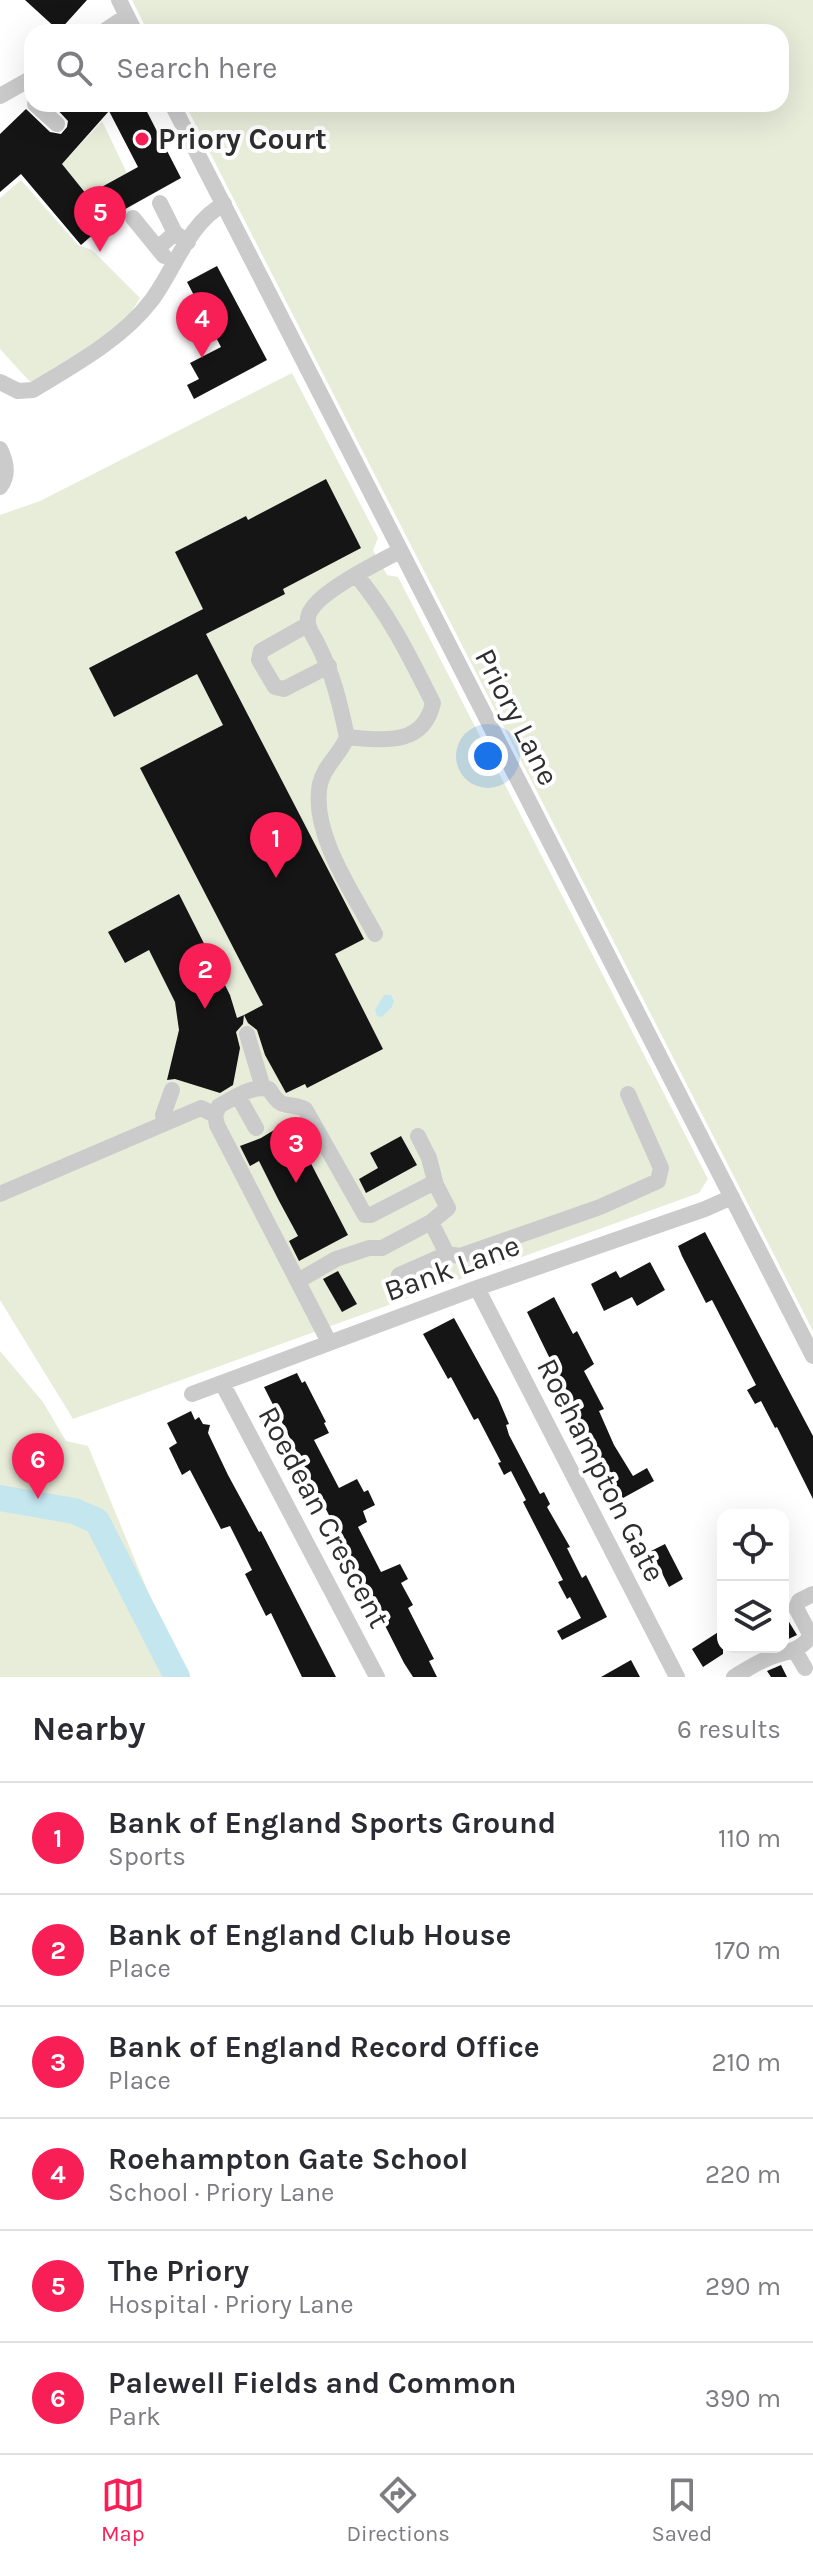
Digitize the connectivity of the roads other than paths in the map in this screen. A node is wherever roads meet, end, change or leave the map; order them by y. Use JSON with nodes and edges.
{"nodes":[{"id":1,"x":119,"y":0,"type":"edge"},
{"id":2,"x":127,"y":16,"type":"junction"},
{"id":3,"x":115,"y":24,"type":"edge"},
{"id":4,"x":131,"y":24,"type":"edge"},
{"id":5,"x":24,"y":82,"type":"edge"},
{"id":6,"x":16,"y":87,"type":"junction"},
{"id":7,"x":24,"y":94,"type":"edge"},
{"id":8,"x":0,"y":96,"type":"edge"},
{"id":9,"x":44,"y":112,"type":"edge"},
{"id":10,"x":176,"y":112,"type":"edge"},
{"id":11,"x":57,"y":124,"type":"dead end"},
{"id":12,"x":160,"y":203,"type":"dead end"},
{"id":13,"x":224,"y":204,"type":"junction"},
{"id":14,"x":133,"y":218,"type":"dead end"},
{"id":15,"x":182,"y":238,"type":"junction"},
{"id":16,"x":0,"y":382,"type":"edge"},
{"id":17,"x":0,"y":449,"type":"edge"},
{"id":18,"x":0,"y":487,"type":"edge"},
{"id":19,"x":400,"y":551,"type":"junction"},
{"id":20,"x":356,"y":575,"type":"junction"},
{"id":21,"x":307,"y":625,"type":"junction"},
{"id":22,"x":329,"y":666,"type":"junction"},
{"id":23,"x":347,"y":737,"type":"junction"},
{"id":24,"x":375,"y":934,"type":"dead end"},
{"id":25,"x":247,"y":1034,"type":"dead end"},
{"id":26,"x":263,"y":1088,"type":"junction"},
{"id":27,"x":172,"y":1090,"type":"dead end"},
{"id":28,"x":628,"y":1094,"type":"dead end"},
{"id":29,"x":238,"y":1096,"type":"junction"},
{"id":30,"x":215,"y":1115,"type":"junction"},
{"id":31,"x":166,"y":1122,"type":"junction"},
{"id":32,"x":256,"y":1128,"type":"dead end"},
{"id":33,"x":418,"y":1136,"type":"dead end"},
{"id":34,"x":436,"y":1185,"type":"junction"},
{"id":35,"x":0,"y":1194,"type":"edge"},
{"id":36,"x":732,"y":1197,"type":"junction"},
{"id":37,"x":431,"y":1222,"type":"junction"},
{"id":38,"x":447,"y":1254,"type":"junction"},
{"id":39,"x":399,"y":1275,"type":"dead end"},
{"id":40,"x":298,"y":1281,"type":"junction"},
{"id":41,"x":477,"y":1288,"type":"junction"},
{"id":42,"x":329,"y":1342,"type":"junction"},
{"id":43,"x":813,"y":1356,"type":"edge"},
{"id":44,"x":222,"y":1383,"type":"junction"},
{"id":45,"x":192,"y":1394,"type":"dead end"},
{"id":46,"x":813,"y":1594,"type":"edge"},
{"id":47,"x":795,"y":1651,"type":"junction"},
{"id":48,"x":805,"y":1668,"type":"dead end"},
{"id":49,"x":377,"y":1677,"type":"edge"},
{"id":50,"x":677,"y":1677,"type":"edge"},
{"id":51,"x":734,"y":1677,"type":"edge"}],
"edges":[{"from":1,"to":2,"type":"street"},
{"from":2,"to":3,"type":"street"},
{"from":2,"to":4,"type":"street"},
{"from":5,"to":6,"type":"street"},
{"from":6,"to":7,"type":"street"},
{"from":6,"to":8,"type":"street"},
{"from":9,"to":11,"type":"street"},
{"from":10,"to":13,"type":"street","name":"Priory Lane"},
{"from":12,"to":15,"type":"street"},
{"from":13,"to":15,"type":"street"},
{"from":13,"to":19,"type":"street","name":"Priory Lane"},
{"from":14,"to":15,"type":"street"},
{"from":15,"to":16,"type":"street"},
{"from":17,"to":18,"type":"street"},
{"from":19,"to":20,"type":"street"},
{"from":19,"to":36,"type":"street","name":"Priory Lane"},
{"from":20,"to":21,"type":"street"},
{"from":20,"to":23,"type":"street"},
{"from":21,"to":22,"type":"street"},
{"from":21,"to":22,"type":"street"},
{"from":22,"to":23,"type":"street"},
{"from":23,"to":24,"type":"street"},
{"from":25,"to":26,"type":"street"},
{"from":26,"to":29,"type":"street"},
{"from":26,"to":34,"type":"street"},
{"from":27,"to":31,"type":"street"},
{"from":28,"to":38,"type":"street"},
{"from":29,"to":30,"type":"street"},
{"from":29,"to":32,"type":"street"},
{"from":30,"to":31,"type":"street"},
{"from":30,"to":40,"type":"street"},
{"from":31,"to":35,"type":"street"},
{"from":33,"to":34,"type":"street"},
{"from":34,"to":37,"type":"street"},
{"from":36,"to":41,"type":"street","name":"Bank Lane"},
{"from":36,"to":43,"type":"street","name":"Priory Lane"},
{"from":37,"to":38,"type":"street"},
{"from":37,"to":40,"type":"street"},
{"from":38,"to":39,"type":"street"},
{"from":40,"to":42,"type":"street"},
{"from":41,"to":42,"type":"street","name":"Bank Lane"},
{"from":41,"to":50,"type":"street","name":"Roehampton Gate"},
{"from":42,"to":44,"type":"street","name":"Bank Lane"},
{"from":44,"to":45,"type":"street","name":"Bank Lane"},
{"from":44,"to":49,"type":"street","name":"Roedean Crescent"},
{"from":46,"to":47,"type":"street"},
{"from":47,"to":48,"type":"street"},
{"from":47,"to":51,"type":"street"}]}
